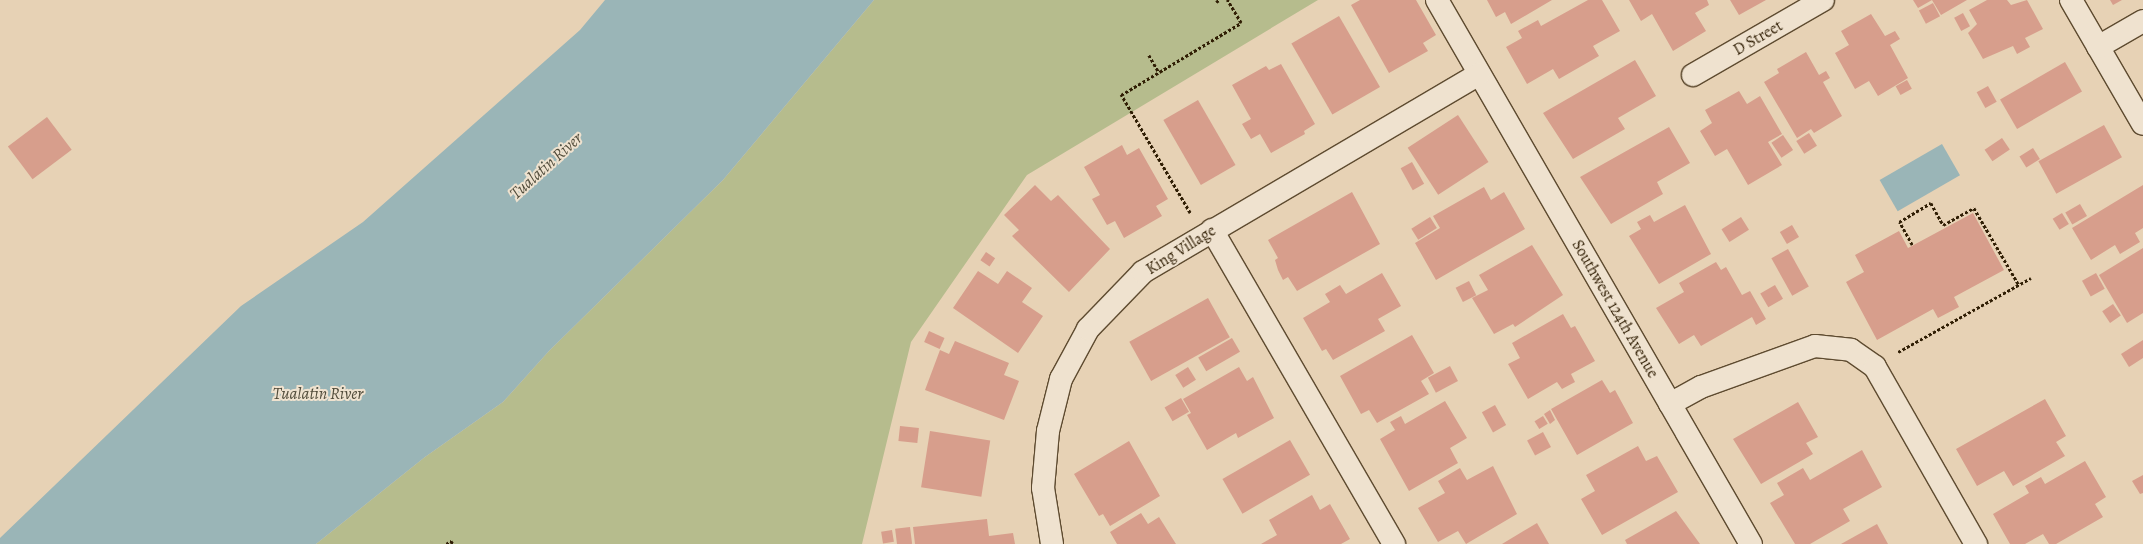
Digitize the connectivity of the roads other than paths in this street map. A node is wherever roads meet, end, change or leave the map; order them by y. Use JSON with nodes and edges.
{"nodes":[{"id":1,"x":1437,"y":0,"type":"edge"},
{"id":2,"x":1823,"y":0,"type":"edge"},
{"id":3,"x":2071,"y":0,"type":"edge"},
{"id":4,"x":2143,"y":21,"type":"edge"},
{"id":5,"x":2098,"y":47,"type":"junction"},
{"id":6,"x":1479,"y":74,"type":"junction"},
{"id":7,"x":1693,"y":75,"type":"dead end"},
{"id":8,"x":2143,"y":124,"type":"edge"},
{"id":9,"x":1208,"y":233,"type":"junction"},
{"id":10,"x":1670,"y":404,"type":"junction"},
{"id":11,"x":1052,"y":544,"type":"edge"},
{"id":12,"x":1394,"y":544,"type":"edge"},
{"id":13,"x":1751,"y":544,"type":"edge"},
{"id":14,"x":1976,"y":544,"type":"edge"}],
"edges":[{"from":1,"to":6,"type":"street","name":"Southwest 124th Avenue"},
{"from":2,"to":7,"type":"street","name":"D Street"},
{"from":3,"to":5,"type":"street"},
{"from":4,"to":5,"type":"street"},
{"from":5,"to":8,"type":"street"},
{"from":6,"to":9,"type":"street","name":"King Village"},
{"from":6,"to":10,"type":"street","name":"Southwest 124th Avenue"},
{"from":9,"to":11,"type":"street","name":"King Village"},
{"from":9,"to":12,"type":"street"},
{"from":10,"to":13,"type":"street","name":"Southwest 124th Avenue"},
{"from":10,"to":14,"type":"street"}]}
